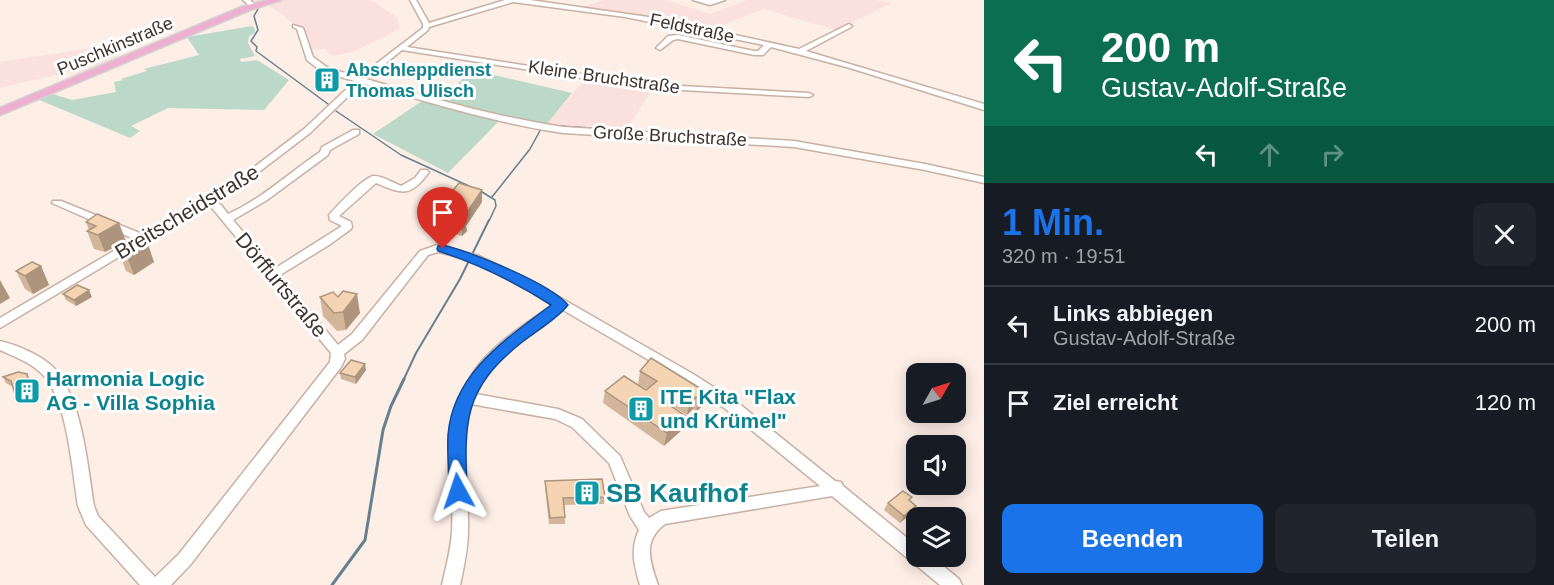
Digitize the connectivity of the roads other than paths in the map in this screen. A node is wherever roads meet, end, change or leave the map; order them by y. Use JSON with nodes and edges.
{"nodes":[{"id":1,"x":277,"y":0,"type":"edge"},
{"id":2,"x":413,"y":0,"type":"edge"},
{"id":3,"x":513,"y":0,"type":"edge"},
{"id":4,"x":696,"y":0,"type":"edge"},
{"id":5,"x":722,"y":0,"type":"edge"},
{"id":6,"x":253,"y":4,"type":"edge"},
{"id":7,"x":295,"y":26,"type":"dead end"},
{"id":8,"x":427,"y":26,"type":"junction"},
{"id":9,"x":849,"y":26,"type":"dead end"},
{"id":10,"x":769,"y":45,"type":"junction"},
{"id":11,"x":401,"y":48,"type":"junction"},
{"id":12,"x":660,"y":48,"type":"dead end"},
{"id":13,"x":799,"y":52,"type":"junction"},
{"id":14,"x":359,"y":81,"type":"junction"},
{"id":15,"x":809,"y":95,"type":"dead end"},
{"id":16,"x":984,"y":107,"type":"edge"},
{"id":17,"x":0,"y":112,"type":"edge"},
{"id":18,"x":356,"y":132,"type":"dead end"},
{"id":19,"x":424,"y":172,"type":"dead end"},
{"id":20,"x":984,"y":180,"type":"edge"},
{"id":21,"x":207,"y":201,"type":"junction"},
{"id":22,"x":57,"y":203,"type":"dead end"},
{"id":23,"x":226,"y":219,"type":"junction"},
{"id":24,"x":144,"y":239,"type":"junction"},
{"id":25,"x":272,"y":274,"type":"junction"},
{"id":26,"x":561,"y":305,"type":"junction"},
{"id":27,"x":0,"y":324,"type":"edge"},
{"id":28,"x":0,"y":345,"type":"edge"},
{"id":29,"x":337,"y":352,"type":"junction"},
{"id":30,"x":466,"y":398,"type":"junction"},
{"id":31,"x":834,"y":487,"type":"junction"},
{"id":32,"x":647,"y":528,"type":"junction"},
{"id":33,"x":906,"y":547,"type":"edge"},
{"id":34,"x":931,"y":567,"type":"edge"},
{"id":35,"x":151,"y":585,"type":"edge"},
{"id":36,"x":159,"y":585,"type":"edge"},
{"id":37,"x":451,"y":585,"type":"edge"},
{"id":38,"x":649,"y":585,"type":"edge"},
{"id":39,"x":953,"y":585,"type":"edge"}],
"edges":[{"from":1,"to":6,"type":"main road","name":"Puschkinstraße"},
{"from":2,"to":8,"type":"street"},
{"from":3,"to":8,"type":"street"},
{"from":3,"to":10,"type":"street","name":"Feldstraße"},
{"from":4,"to":5,"type":"street"},
{"from":6,"to":17,"type":"main road","name":"Puschkinstraße"},
{"from":7,"to":14,"type":"street","name":"Große Bruchstraße"},
{"from":8,"to":11,"type":"street","name":"Breitscheidstraße"},
{"from":9,"to":13,"type":"street"},
{"from":10,"to":12,"type":"street"},
{"from":10,"to":13,"type":"street","name":"Feldstraße"},
{"from":11,"to":14,"type":"street","name":"Breitscheidstraße"},
{"from":11,"to":15,"type":"street","name":"Kleine Bruchstraße"},
{"from":13,"to":16,"type":"street","name":"Feldstraße"},
{"from":14,"to":20,"type":"street","name":"Große Bruchstraße"},
{"from":14,"to":21,"type":"street","name":"Breitscheidstraße"},
{"from":18,"to":23,"type":"street","name":"Dörffurtstraße"},
{"from":19,"to":25,"type":"street"},
{"from":21,"to":23,"type":"street","name":"Dörffurtstraße"},
{"from":21,"to":24,"type":"street","name":"Breitscheidstraße"},
{"from":22,"to":24,"type":"street"},
{"from":23,"to":25,"type":"street","name":"Dörffurtstraße"},
{"from":24,"to":27,"type":"street","name":"Breitscheidstraße"},
{"from":25,"to":29,"type":"street","name":"Dörffurtstraße"},
{"from":26,"to":29,"type":"street"},
{"from":26,"to":30,"type":"street"},
{"from":26,"to":31,"type":"street"},
{"from":28,"to":35,"type":"street"},
{"from":29,"to":36,"type":"street"},
{"from":30,"to":32,"type":"street"},
{"from":30,"to":37,"type":"street"},
{"from":31,"to":32,"type":"street"},
{"from":31,"to":33,"type":"street"},
{"from":32,"to":38,"type":"street"},
{"from":34,"to":39,"type":"street"}]}
